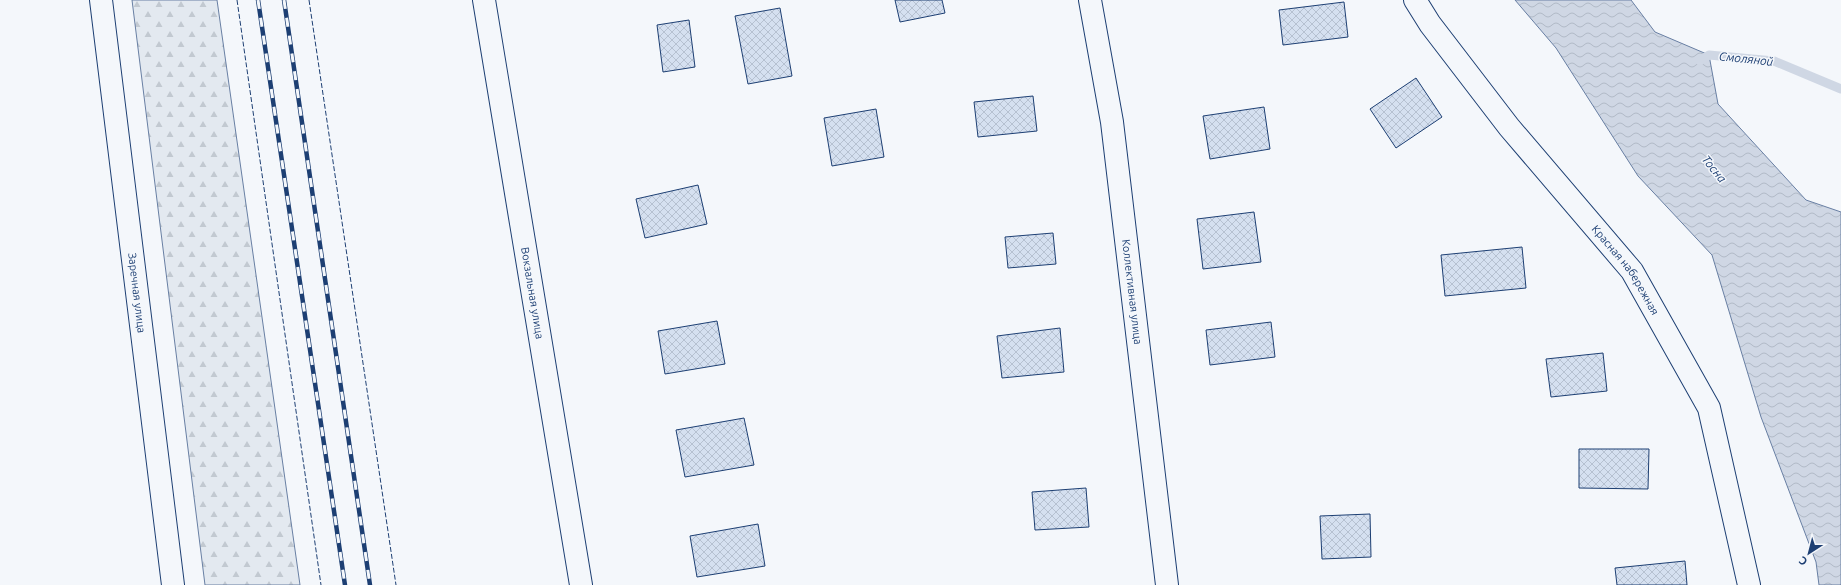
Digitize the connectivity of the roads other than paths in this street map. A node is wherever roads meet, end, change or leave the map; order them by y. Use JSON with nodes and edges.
{"nodes":[{"id":1,"x":101,"y":0,"type":"edge"},
{"id":2,"x":484,"y":0,"type":"edge"},
{"id":3,"x":1090,"y":0,"type":"edge"},
{"id":4,"x":1415,"y":0,"type":"edge"},
{"id":5,"x":173,"y":585,"type":"edge"},
{"id":6,"x":581,"y":585,"type":"edge"},
{"id":7,"x":1167,"y":585,"type":"edge"},
{"id":8,"x":1749,"y":585,"type":"edge"}],
"edges":[{"from":1,"to":5,"type":"street","name":"Заречная улица"},
{"from":2,"to":6,"type":"street","name":"Вокзальная улица"},
{"from":3,"to":7,"type":"street","name":"Коллективная улица"},
{"from":4,"to":8,"type":"street","name":"Красная набережная"}]}
